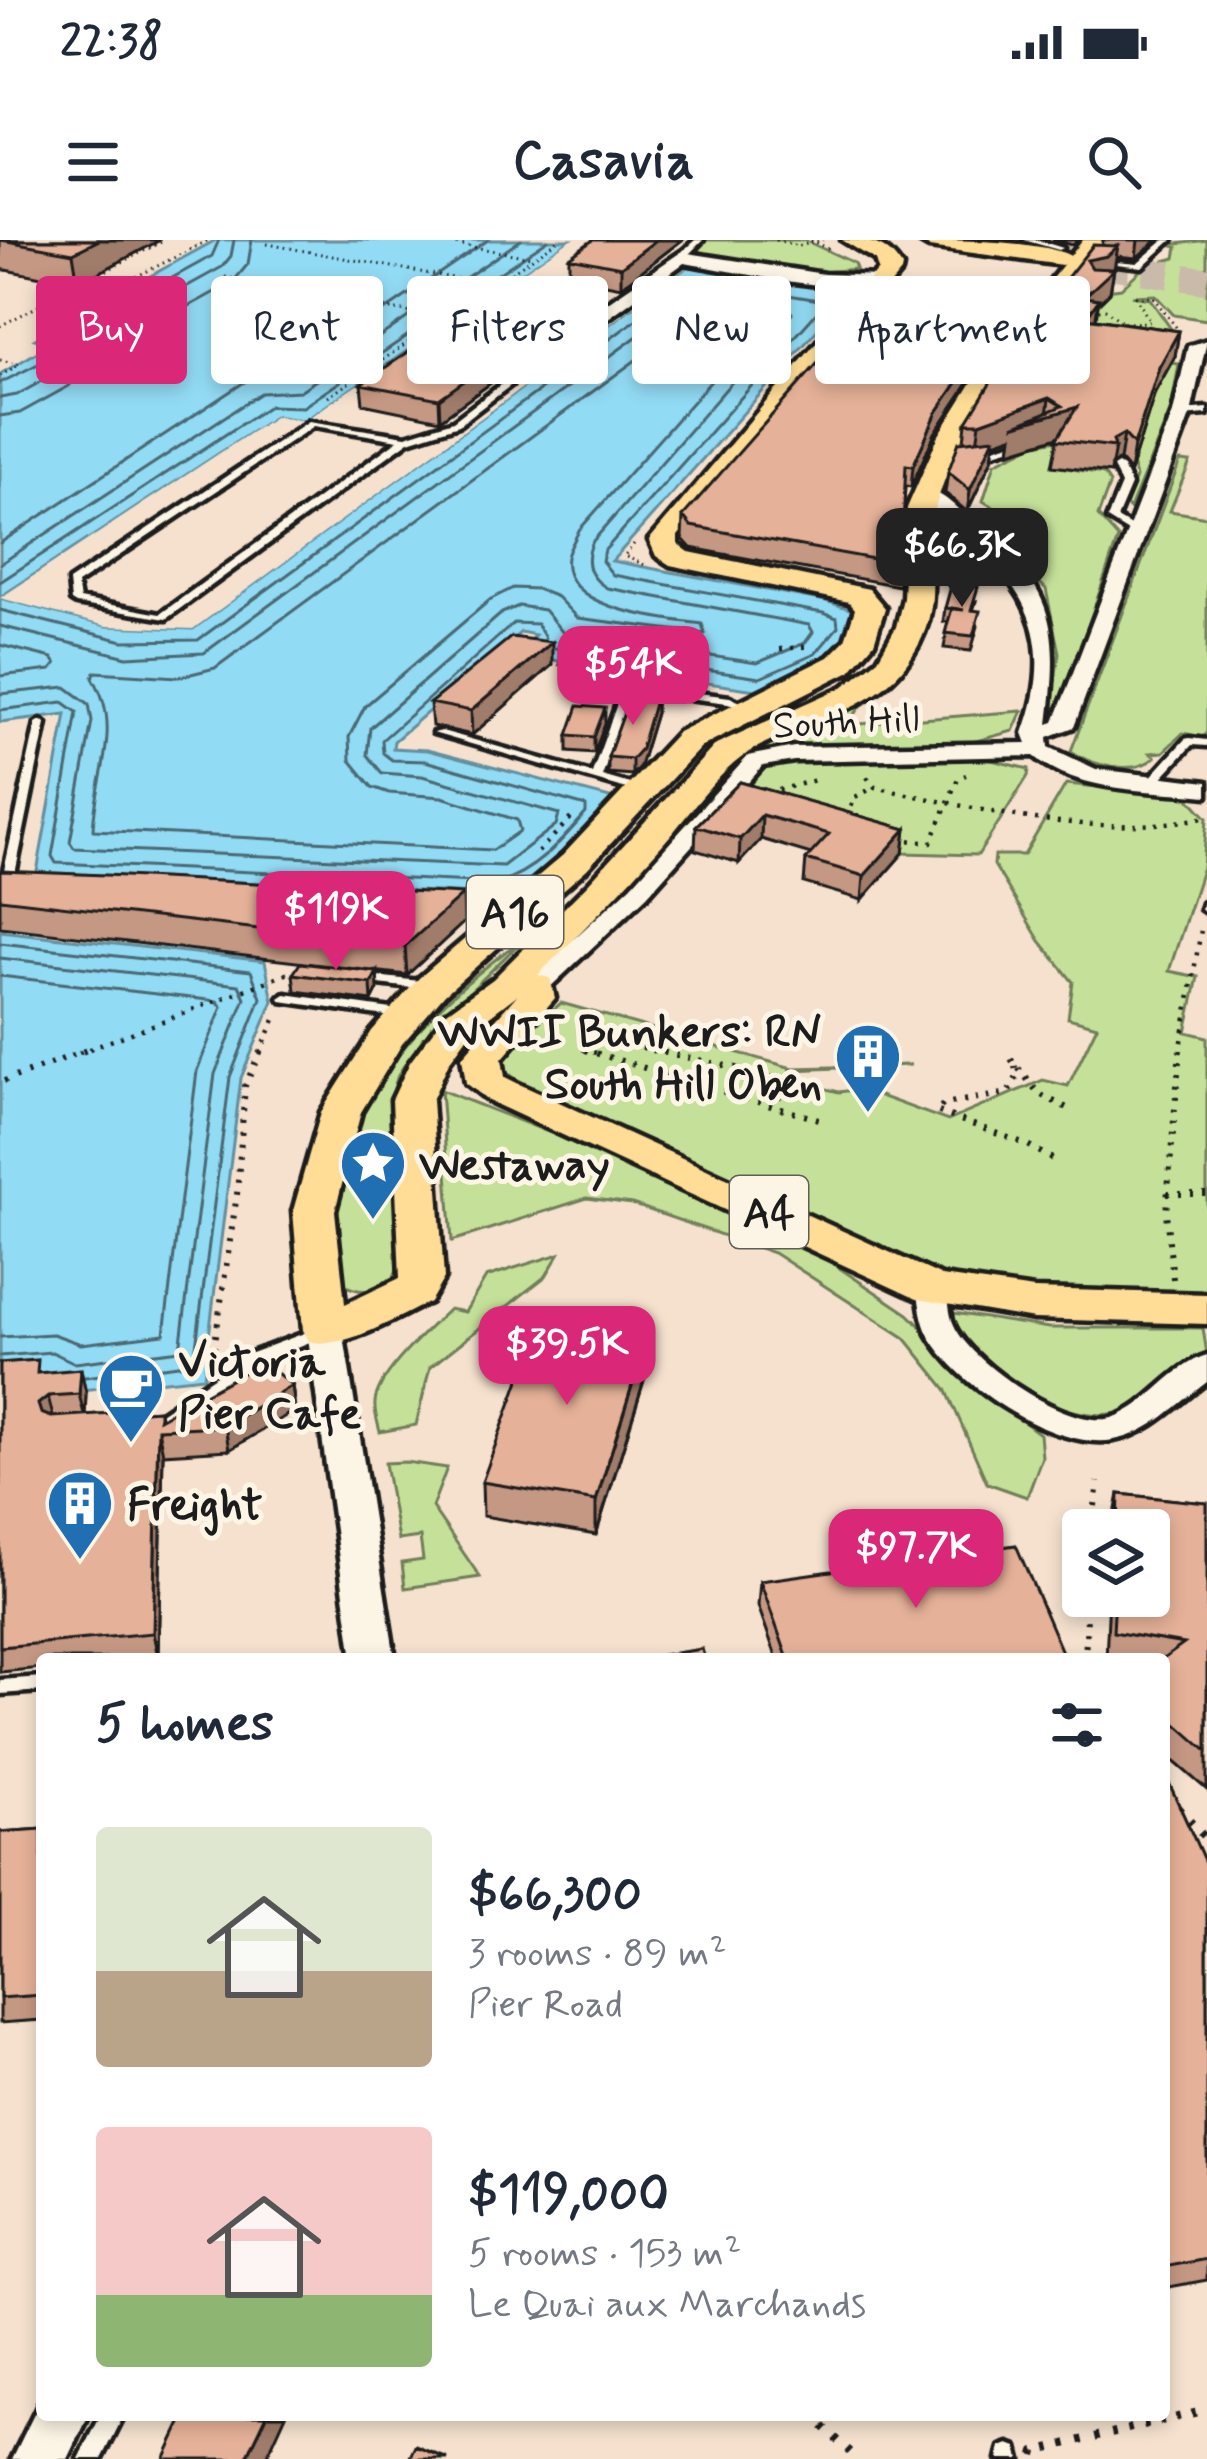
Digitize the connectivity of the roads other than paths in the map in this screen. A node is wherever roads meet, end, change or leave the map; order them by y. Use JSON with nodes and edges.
{"nodes":[{"id":1,"x":699,"y":240,"type":"edge"},
{"id":2,"x":825,"y":240,"type":"edge"},
{"id":3,"x":853,"y":240,"type":"edge"},
{"id":4,"x":906,"y":240,"type":"edge"},
{"id":5,"x":929,"y":240,"type":"edge"},
{"id":6,"x":960,"y":240,"type":"edge"},
{"id":7,"x":1028,"y":240,"type":"edge"},
{"id":8,"x":1168,"y":240,"type":"edge"},
{"id":9,"x":1074,"y":251,"type":"edge"},
{"id":10,"x":681,"y":257,"type":"junction"},
{"id":11,"x":1128,"y":266,"type":"junction"},
{"id":12,"x":882,"y":272,"type":"junction"},
{"id":13,"x":1118,"y":276,"type":"edge"},
{"id":14,"x":608,"y":309,"type":"edge"},
{"id":15,"x":1200,"y":355,"type":"edge"},
{"id":16,"x":506,"y":384,"type":"edge"},
{"id":17,"x":1207,"y":411,"type":"edge"},
{"id":18,"x":1182,"y":413,"type":"junction"},
{"id":19,"x":1039,"y":436,"type":"edge"},
{"id":20,"x":406,"y":439,"type":"junction"},
{"id":21,"x":944,"y":456,"type":"junction"},
{"id":22,"x":1118,"y":467,"type":"edge"},
{"id":23,"x":927,"y":494,"type":"junction"},
{"id":24,"x":1136,"y":532,"type":"junction"},
{"id":25,"x":746,"y":707,"type":"junction"},
{"id":26,"x":41,"y":723,"type":"dead end"},
{"id":27,"x":438,"y":733,"type":"dead end"},
{"id":28,"x":1037,"y":741,"type":"junction"},
{"id":29,"x":1207,"y":743,"type":"edge"},
{"id":30,"x":615,"y":782,"type":"junction"},
{"id":31,"x":1150,"y":783,"type":"junction"},
{"id":32,"x":1206,"y":790,"type":"edge"},
{"id":33,"x":44,"y":887,"type":"edge"},
{"id":34,"x":420,"y":907,"type":"edge"},
{"id":35,"x":511,"y":916,"type":"junction"},
{"id":36,"x":338,"y":976,"type":"edge"},
{"id":37,"x":523,"y":984,"type":"junction"},
{"id":38,"x":432,"y":986,"type":"junction"},
{"id":39,"x":284,"y":998,"type":"road end"},
{"id":40,"x":407,"y":1015,"type":"junction"},
{"id":41,"x":932,"y":1289,"type":"junction"},
{"id":42,"x":1207,"y":1309,"type":"edge"},
{"id":43,"x":325,"y":1330,"type":"junction"},
{"id":44,"x":1207,"y":1366,"type":"edge"},
{"id":45,"x":157,"y":1422,"type":"edge"},
{"id":46,"x":373,"y":1653,"type":"edge"},
{"id":47,"x":36,"y":1684,"type":"edge"},
{"id":48,"x":0,"y":1687,"type":"edge"},
{"id":49,"x":59,"y":2421,"type":"edge"},
{"id":50,"x":110,"y":2421,"type":"edge"},
{"id":51,"x":39,"y":2459,"type":"edge"},
{"id":52,"x":90,"y":2459,"type":"edge"}],
"edges":[{"from":1,"to":10,"type":"lane"},
{"from":2,"to":12,"type":"main road"},
{"from":3,"to":12,"type":"main road"},
{"from":4,"to":12,"type":"main road"},
{"from":5,"to":9,"type":"highway"},
{"from":6,"to":9,"type":"highway"},
{"from":7,"to":9,"type":"lane"},
{"from":8,"to":11,"type":"lane"},
{"from":9,"to":11,"type":"lane"},
{"from":9,"to":21,"type":"main road","number":"A4"},
{"from":10,"to":12,"type":"street"},
{"from":10,"to":14,"type":"street"},
{"from":11,"to":13,"type":"lane"},
{"from":12,"to":25,"type":"main road","number":"A16"},
{"from":15,"to":18,"type":"street"},
{"from":16,"to":20,"type":"lane"},
{"from":17,"to":18,"type":"lane"},
{"from":18,"to":24,"type":"street"},
{"from":19,"to":21,"type":"lane"},
{"from":20,"to":20,"type":"lane"},
{"from":21,"to":23,"type":"main road","number":"A4"},
{"from":22,"to":24,"type":"lane"},
{"from":23,"to":28,"type":"street"},
{"from":23,"to":37,"type":"main road","number":"A4"},
{"from":24,"to":28,"type":"street"},
{"from":25,"to":30,"type":"main road","number":"A16"},
{"from":25,"to":30,"type":"lane"},
{"from":26,"to":33,"type":"lane"},
{"from":27,"to":30,"type":"lane"},
{"from":28,"to":31,"type":"street","name":"South Hill"},
{"from":28,"to":37,"type":"street","name":"South Hill"},
{"from":29,"to":31,"type":"lane"},
{"from":30,"to":35,"type":"main road","number":"A16"},
{"from":31,"to":32,"type":"street","name":"South Hill"},
{"from":34,"to":35,"type":"lane"},
{"from":35,"to":38,"type":"main road","number":"A16"},
{"from":36,"to":38,"type":"lane"},
{"from":37,"to":41,"type":"main road","number":"A4"},
{"from":37,"to":43,"type":"main road","number":"A16"},
{"from":38,"to":40,"type":"main road","number":"A16"},
{"from":39,"to":40,"type":"lane"},
{"from":40,"to":43,"type":"main road","number":"A16"},
{"from":41,"to":42,"type":"main road","number":"A4"},
{"from":41,"to":44,"type":"street"},
{"from":43,"to":45,"type":"lane"},
{"from":43,"to":46,"type":"street"},
{"from":47,"to":48,"type":"lane"},
{"from":49,"to":51,"type":"street"},
{"from":50,"to":52,"type":"lane"}]}
